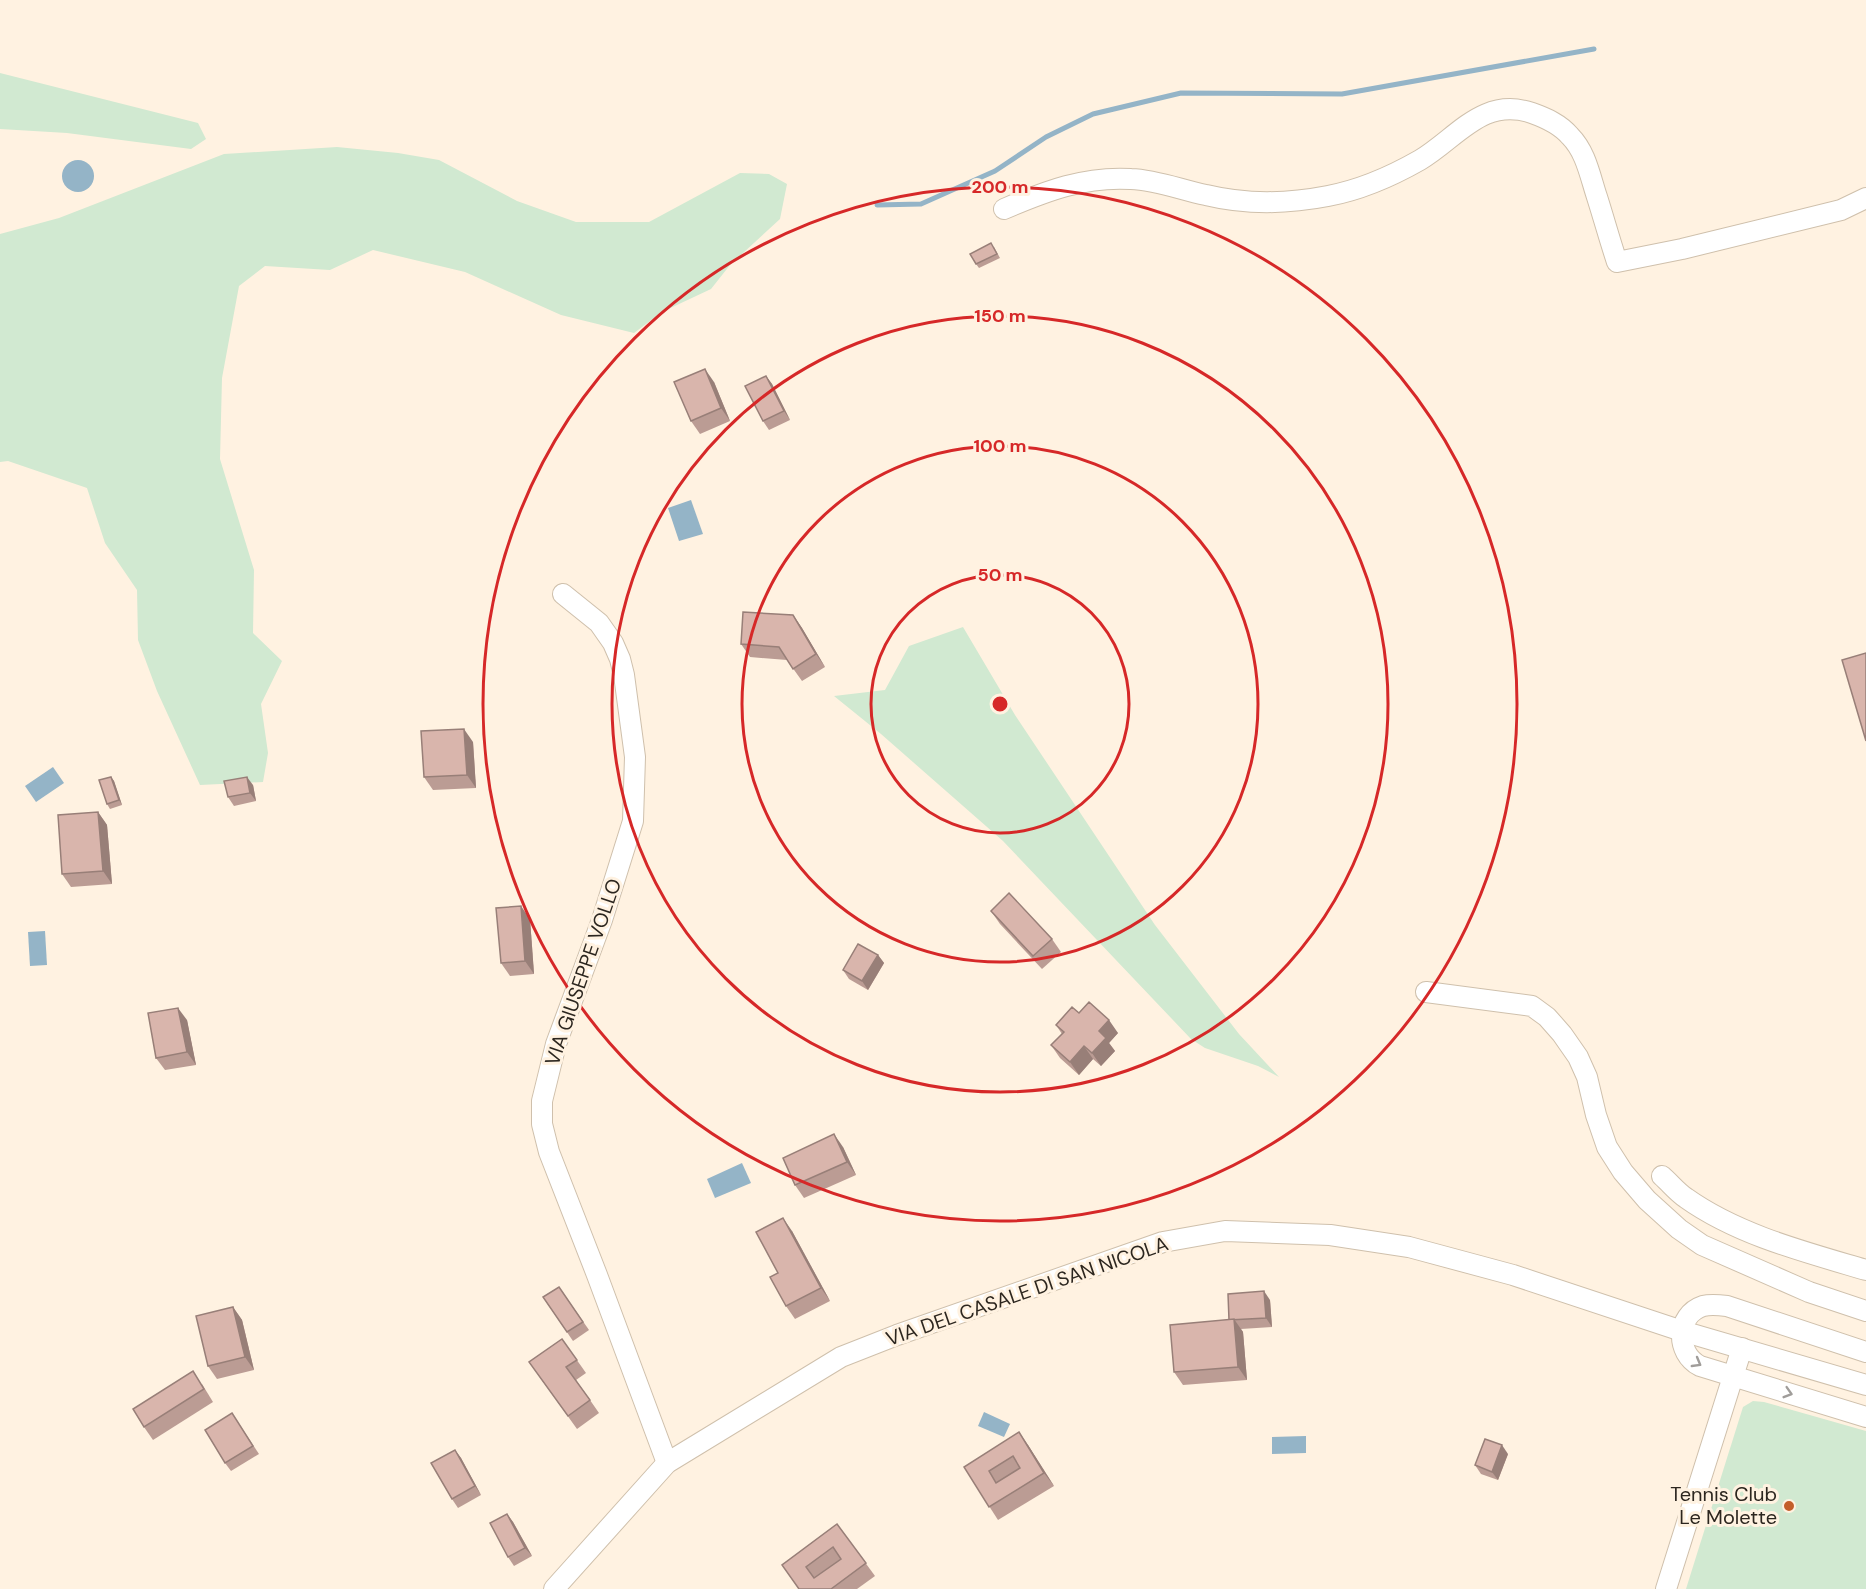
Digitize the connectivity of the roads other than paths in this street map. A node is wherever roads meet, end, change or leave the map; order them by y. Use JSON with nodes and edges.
{"nodes":[{"id":1,"x":1866,"y":198,"type":"edge"},
{"id":2,"x":1004,"y":209,"type":"dead end"},
{"id":3,"x":563,"y":594,"type":"dead end"},
{"id":4,"x":1425,"y":992,"type":"dead end"},
{"id":5,"x":1662,"y":1176,"type":"dead end"},
{"id":6,"x":1866,"y":1270,"type":"edge"},
{"id":7,"x":1866,"y":1311,"type":"edge"},
{"id":8,"x":1682,"y":1331,"type":"junction"},
{"id":9,"x":1742,"y":1348,"type":"junction"},
{"id":10,"x":1866,"y":1352,"type":"edge"},
{"id":11,"x":1732,"y":1376,"type":"junction"},
{"id":12,"x":1866,"y":1385,"type":"edge"},
{"id":13,"x":1866,"y":1417,"type":"edge"},
{"id":14,"x":667,"y":1463,"type":"junction"},
{"id":15,"x":554,"y":1589,"type":"edge"},
{"id":16,"x":1666,"y":1589,"type":"edge"}],
"edges":[{"from":1,"to":2,"type":"street"},
{"from":3,"to":14,"type":"street","name":"VIA GIUSEPPE VOLLO"},
{"from":4,"to":7,"type":"street"},
{"from":5,"to":6,"type":"street"},
{"from":8,"to":9,"type":"street","name":"VIA DEL CASALE DI SAN NICOLA"},
{"from":8,"to":10,"type":"street"},
{"from":8,"to":11,"type":"street","one_way":true},
{"from":8,"to":14,"type":"street","name":"VIA DEL CASALE DI SAN NICOLA"},
{"from":9,"to":11,"type":"street"},
{"from":9,"to":12,"type":"street","name":"VIA DEL CASALE DI SAN NICOLA"},
{"from":11,"to":13,"type":"street","one_way":true},
{"from":11,"to":16,"type":"street"},
{"from":14,"to":15,"type":"street","name":"VIA DEL CASALE DI SAN NICOLA"}]}
